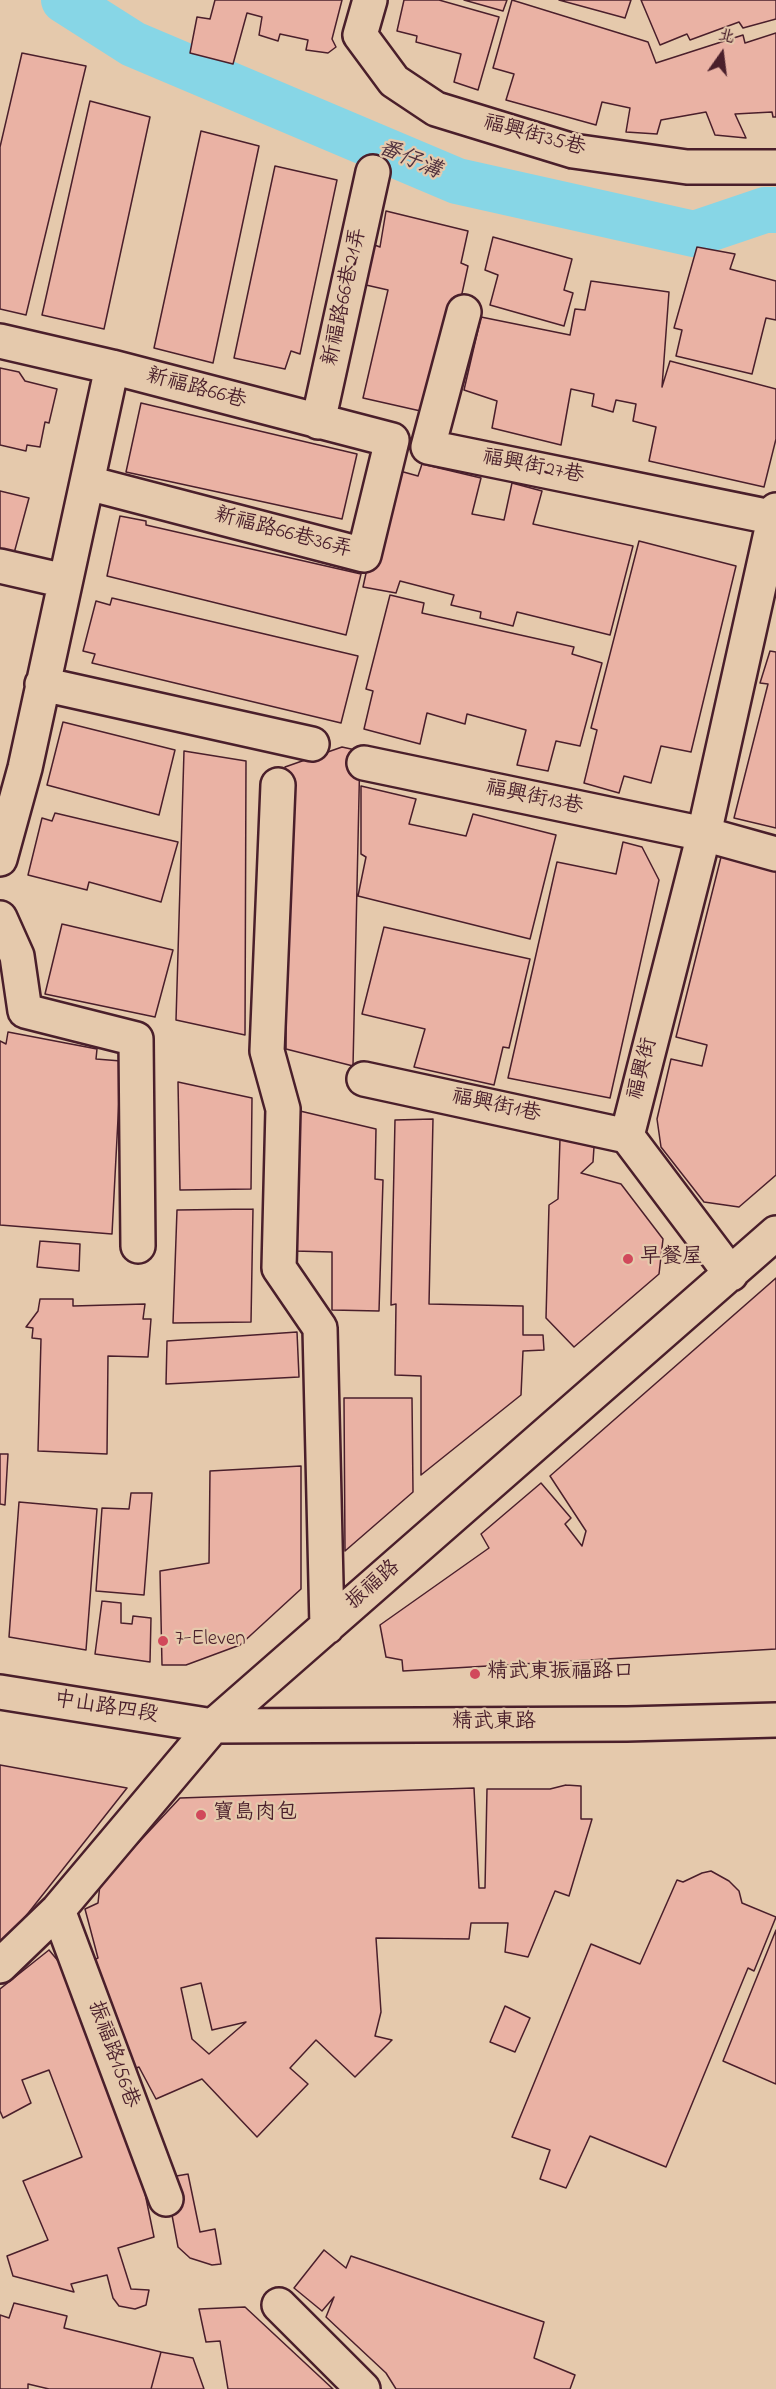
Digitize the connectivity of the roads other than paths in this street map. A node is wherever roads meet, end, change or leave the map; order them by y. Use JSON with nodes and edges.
{"nodes":[{"id":1,"x":370,"y":0,"type":"edge"},
{"id":2,"x":776,"y":167,"type":"edge"},
{"id":3,"x":373,"y":172,"type":"dead end"},
{"id":4,"x":464,"y":312,"type":"dead end"},
{"id":5,"x":0,"y":341,"type":"edge"},
{"id":6,"x":112,"y":367,"type":"junction"},
{"id":7,"x":318,"y":422,"type":"junction"},
{"id":8,"x":392,"y":440,"type":"joint"},
{"id":9,"x":88,"y":483,"type":"junction"},
{"id":10,"x":775,"y":515,"type":"edge"},
{"id":11,"x":0,"y":566,"type":"edge"},
{"id":12,"x":65,"y":581,"type":"junction"},
{"id":13,"x":42,"y":684,"type":"junction"},
{"id":14,"x":312,"y":744,"type":"dead end"},
{"id":15,"x":364,"y":763,"type":"dead end"},
{"id":16,"x":13,"y":766,"type":"edge"},
{"id":17,"x":278,"y":785,"type":"dead end"},
{"id":18,"x":704,"y":834,"type":"junction"},
{"id":19,"x":776,"y":854,"type":"edge"},
{"id":20,"x":0,"y":859,"type":"edge"},
{"id":21,"x":0,"y":918,"type":"edge"},
{"id":22,"x":364,"y":1078,"type":"dead end"},
{"id":23,"x":627,"y":1136,"type":"junction"},
{"id":24,"x":776,"y":1233,"type":"edge"},
{"id":25,"x":138,"y":1246,"type":"dead end"},
{"id":26,"x":731,"y":1274,"type":"junction"},
{"id":27,"x":327,"y":1627,"type":"junction"},
{"id":28,"x":0,"y":1692,"type":"edge"},
{"id":29,"x":776,"y":1720,"type":"edge"},
{"id":30,"x":213,"y":1726,"type":"junction"},
{"id":31,"x":58,"y":1910,"type":"junction"},
{"id":32,"x":0,"y":1966,"type":"edge"},
{"id":33,"x":166,"y":2199,"type":"dead end"},
{"id":34,"x":279,"y":2305,"type":"dead end"},
{"id":35,"x":363,"y":2389,"type":"edge"}],
"edges":[{"from":1,"to":2,"type":"street","name":"福興街35巷"},
{"from":3,"to":7,"type":"street","name":"新福路66巷21弄"},
{"from":4,"to":10,"type":"street","name":"福興街27巷"},
{"from":5,"to":6,"type":"street","name":"新福路66巷"},
{"from":6,"to":7,"type":"street","name":"新福路66巷"},
{"from":6,"to":9,"type":"street"},
{"from":7,"to":8,"type":"street","name":"新福路66巷"},
{"from":8,"to":9,"type":"street","name":"新福路66巷36弄"},
{"from":9,"to":12,"type":"street"},
{"from":10,"to":18,"type":"street","name":"福興街"},
{"from":11,"to":12,"type":"street"},
{"from":12,"to":13,"type":"street"},
{"from":13,"to":14,"type":"street"},
{"from":13,"to":16,"type":"street"},
{"from":15,"to":18,"type":"street","name":"福興街13巷"},
{"from":16,"to":20,"type":"street"},
{"from":17,"to":27,"type":"street"},
{"from":18,"to":19,"type":"street"},
{"from":18,"to":23,"type":"street","name":"福興街"},
{"from":21,"to":25,"type":"street"},
{"from":22,"to":23,"type":"street","name":"福興街1巷"},
{"from":23,"to":26,"type":"street"},
{"from":24,"to":26,"type":"street","name":"振福路"},
{"from":26,"to":27,"type":"street","name":"振福路"},
{"from":27,"to":30,"type":"street","name":"振福路"},
{"from":28,"to":30,"type":"street","name":"中山路四段"},
{"from":29,"to":30,"type":"street","name":"精武東路"},
{"from":30,"to":31,"type":"street","name":"振福路"},
{"from":31,"to":32,"type":"street","name":"振福路"},
{"from":31,"to":33,"type":"street","name":"振福路156巷"},
{"from":34,"to":35,"type":"street"}]}
